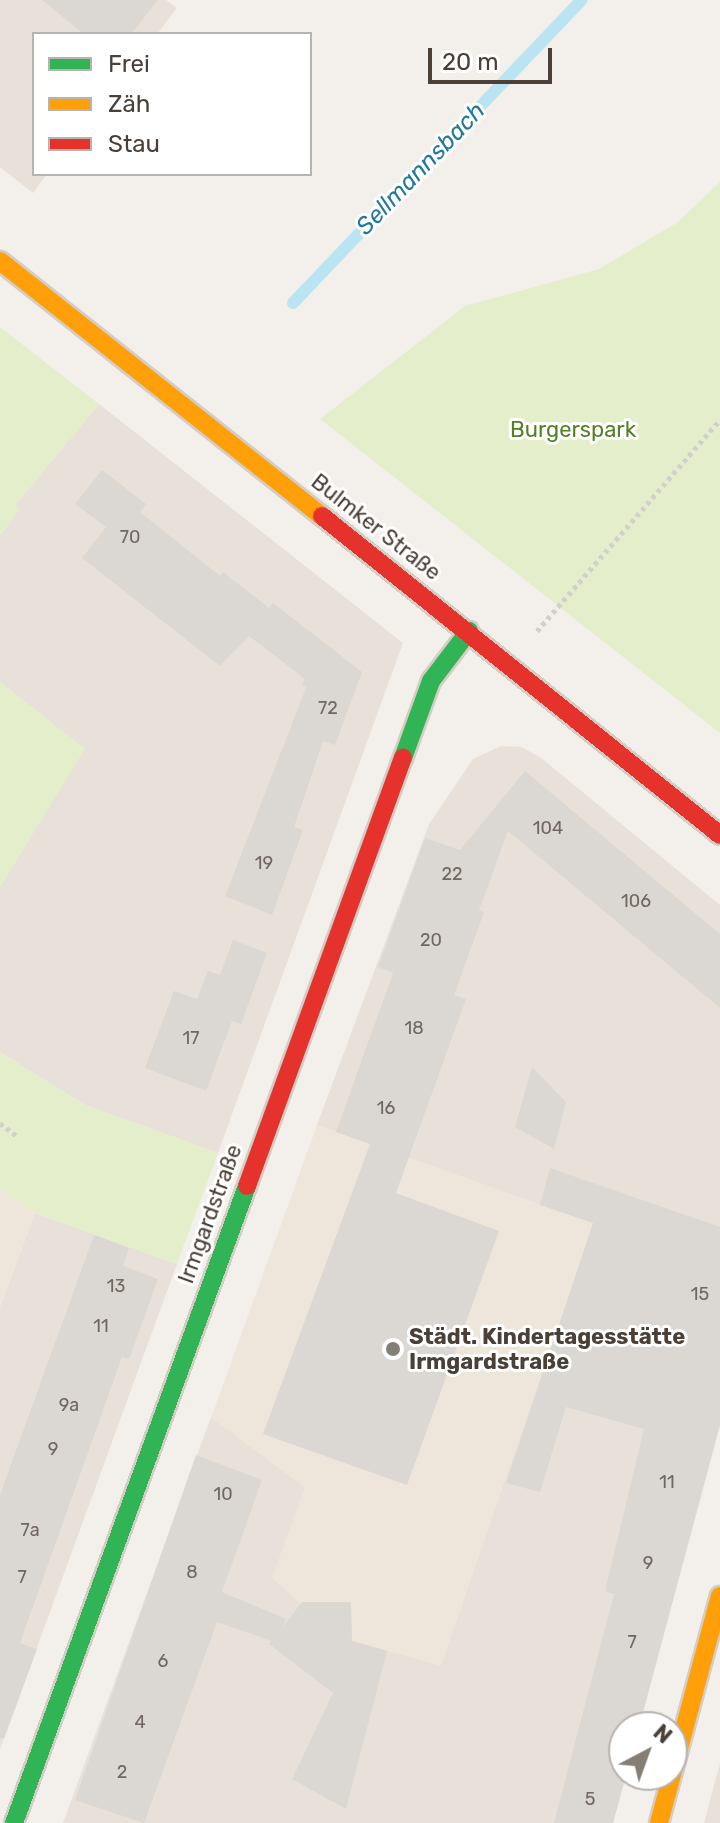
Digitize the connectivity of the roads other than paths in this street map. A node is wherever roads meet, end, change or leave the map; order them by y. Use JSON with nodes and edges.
{"nodes":[{"id":1,"x":0,"y":261,"type":"edge"},
{"id":2,"x":469,"y":631,"type":"junction"},
{"id":3,"x":720,"y":835,"type":"edge"},
{"id":4,"x":720,"y":1596,"type":"edge"},
{"id":5,"x":14,"y":1823,"type":"edge"},
{"id":6,"x":659,"y":1823,"type":"edge"}],
"edges":[{"from":1,"to":2,"type":"street","name":"Bulmker Straße"},
{"from":2,"to":3,"type":"street","name":"Bulmker Straße"},
{"from":2,"to":5,"type":"street","name":"Irmgardstraße"},
{"from":4,"to":6,"type":"street"}]}
